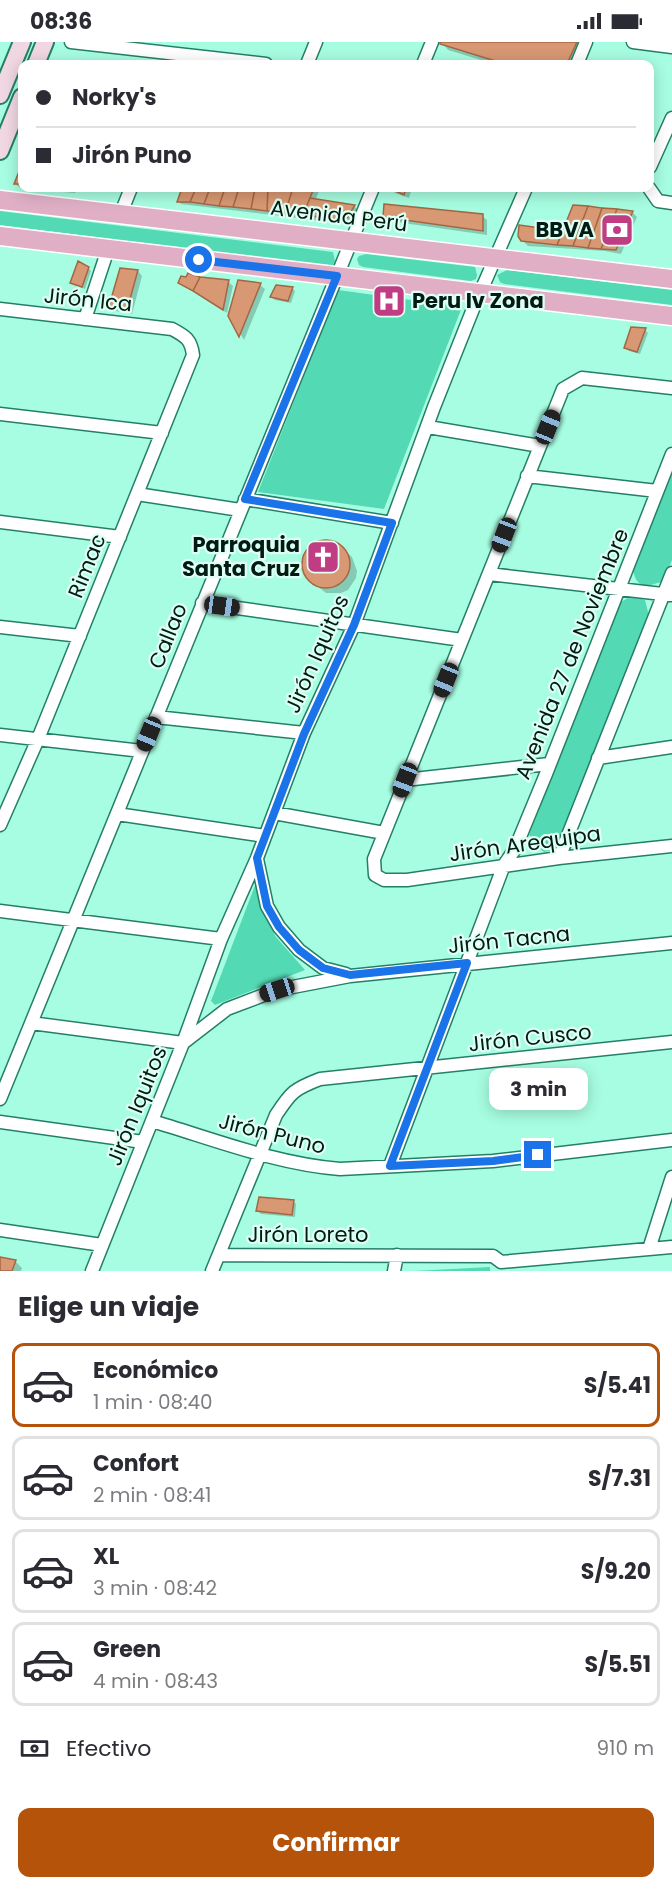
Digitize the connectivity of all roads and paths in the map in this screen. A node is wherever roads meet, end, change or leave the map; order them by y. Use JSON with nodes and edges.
{"nodes":[{"id":1,"x":22,"y":42,"type":"edge"},
{"id":2,"x":45,"y":42,"type":"edge"},
{"id":3,"x":71,"y":42,"type":"edge"},
{"id":4,"x":316,"y":42,"type":"edge"},
{"id":5,"x":432,"y":42,"type":"edge"},
{"id":6,"x":586,"y":42,"type":"edge"},
{"id":7,"x":633,"y":42,"type":"edge"},
{"id":8,"x":672,"y":47,"type":"edge"},
{"id":9,"x":38,"y":60,"type":"edge"},
{"id":10,"x":231,"y":60,"type":"edge"},
{"id":11,"x":309,"y":60,"type":"edge"},
{"id":12,"x":425,"y":60,"type":"edge"},
{"id":13,"x":579,"y":60,"type":"edge"},
{"id":14,"x":0,"y":95,"type":"edge"},
{"id":15,"x":18,"y":109,"type":"edge"},
{"id":16,"x":672,"y":118,"type":"edge"},
{"id":17,"x":10,"y":132,"type":"edge"},
{"id":18,"x":0,"y":151,"type":"edge"},
{"id":19,"x":654,"y":158,"type":"edge"},
{"id":20,"x":129,"y":192,"type":"edge"},
{"id":21,"x":371,"y":192,"type":"edge"},
{"id":22,"x":524,"y":192,"type":"edge"},
{"id":23,"x":652,"y":192,"type":"edge"},
{"id":24,"x":0,"y":200,"type":"edge"},
{"id":25,"x":672,"y":203,"type":"edge"},
{"id":26,"x":121,"y":213,"type":"junction"},
{"id":27,"x":0,"y":236,"type":"edge"},
{"id":28,"x":350,"y":240,"type":"junction"},
{"id":29,"x":108,"y":249,"type":"junction"},
{"id":30,"x":497,"y":258,"type":"junction"},
{"id":31,"x":337,"y":276,"type":"junction"},
{"id":32,"x":672,"y":279,"type":"edge"},
{"id":33,"x":481,"y":293,"type":"junction"},
{"id":34,"x":0,"y":309,"type":"edge"},
{"id":35,"x":672,"y":316,"type":"edge"},
{"id":36,"x":85,"y":319,"type":"junction"},
{"id":37,"x":172,"y":329,"type":"joint"},
{"id":38,"x":672,"y":388,"type":"edge"},
{"id":39,"x":0,"y":414,"type":"edge"},
{"id":40,"x":428,"y":427,"type":"junction"},
{"id":41,"x":162,"y":433,"type":"junction"},
{"id":42,"x":540,"y":446,"type":"junction"},
{"id":43,"x":672,"y":454,"type":"edge"},
{"id":44,"x":526,"y":476,"type":"junction"},
{"id":45,"x":657,"y":491,"type":"junction"},
{"id":46,"x":137,"y":494,"type":"junction"},
{"id":47,"x":243,"y":505,"type":"junction"},
{"id":48,"x":0,"y":522,"type":"edge"},
{"id":49,"x":392,"y":523,"type":"junction"},
{"id":50,"x":120,"y":537,"type":"junction"},
{"id":51,"x":672,"y":573,"type":"edge"},
{"id":52,"x":489,"y":574,"type":"junction"},
{"id":53,"x":620,"y":588,"type":"junction"},
{"id":54,"x":668,"y":594,"type":"edge"},
{"id":55,"x":202,"y":603,"type":"junction"},
{"id":56,"x":354,"y":625,"type":"junction"},
{"id":57,"x":0,"y":627,"type":"edge"},
{"id":58,"x":80,"y":636,"type":"junction"},
{"id":59,"x":462,"y":640,"type":"junction"},
{"id":60,"x":156,"y":717,"type":"junction"},
{"id":61,"x":304,"y":734,"type":"junction"},
{"id":62,"x":0,"y":735,"type":"edge"},
{"id":63,"x":38,"y":739,"type":"junction"},
{"id":64,"x":672,"y":747,"type":"edge"},
{"id":65,"x":142,"y":751,"type":"junction"},
{"id":66,"x":598,"y":758,"type":"junction"},
{"id":67,"x":549,"y":764,"type":"junction"},
{"id":68,"x":405,"y":780,"type":"junction"},
{"id":69,"x":274,"y":813,"type":"junction"},
{"id":70,"x":117,"y":814,"type":"junction"},
{"id":71,"x":0,"y":825,"type":"edge"},
{"id":72,"x":384,"y":833,"type":"junction"},
{"id":73,"x":265,"y":836,"type":"junction"},
{"id":74,"x":672,"y":846,"type":"edge"},
{"id":75,"x":257,"y":858,"type":"junction"},
{"id":76,"x":559,"y":858,"type":"junction"},
{"id":77,"x":504,"y":865,"type":"junction"},
{"id":78,"x":0,"y":911,"type":"edge"},
{"id":79,"x":72,"y":922,"type":"junction"},
{"id":80,"x":221,"y":939,"type":"junction"},
{"id":81,"x":672,"y":943,"type":"edge"},
{"id":82,"x":467,"y":963,"type":"junction"},
{"id":83,"x":350,"y":975,"type":"junction"},
{"id":84,"x":31,"y":1023,"type":"junction"},
{"id":85,"x":672,"y":1042,"type":"edge"},
{"id":86,"x":183,"y":1043,"type":"junction"},
{"id":87,"x":426,"y":1069,"type":"junction"},
{"id":88,"x":0,"y":1099,"type":"edge"},
{"id":89,"x":152,"y":1121,"type":"junction"},
{"id":90,"x":0,"y":1122,"type":"edge"},
{"id":91,"x":672,"y":1140,"type":"edge"},
{"id":92,"x":143,"y":1142,"type":"junction"},
{"id":93,"x":260,"y":1153,"type":"junction"},
{"id":94,"x":390,"y":1166,"type":"junction"},
{"id":95,"x":672,"y":1177,"type":"edge"},
{"id":96,"x":0,"y":1230,"type":"edge"},
{"id":97,"x":102,"y":1245,"type":"junction"},
{"id":98,"x":672,"y":1247,"type":"edge"},
{"id":99,"x":649,"y":1249,"type":"junction"},
{"id":100,"x":219,"y":1255,"type":"junction"},
{"id":101,"x":397,"y":1255,"type":"junction"},
{"id":102,"x":92,"y":1271,"type":"edge"},
{"id":103,"x":212,"y":1271,"type":"edge"},
{"id":104,"x":394,"y":1271,"type":"edge"}],
"edges":[{"from":1,"to":14,"type":"main road"},
{"from":2,"to":9,"type":"main road"},
{"from":3,"to":10,"type":"street"},
{"from":4,"to":11,"type":"street"},
{"from":5,"to":12,"type":"street"},
{"from":6,"to":13,"type":"street"},
{"from":7,"to":8,"type":"street"},
{"from":15,"to":17,"type":"main road"},
{"from":16,"to":19,"type":"street"},
{"from":17,"to":18,"type":"main road"},
{"from":20,"to":26,"type":"street"},
{"from":21,"to":28,"type":"street","name":"Callao"},
{"from":22,"to":30,"type":"street","name":"Jirón Iquitos"},
{"from":23,"to":25,"type":"street"},
{"from":24,"to":26,"type":"main road","name":"Avenida Perú"},
{"from":26,"to":28,"type":"main road","name":"Avenida Perú"},
{"from":27,"to":29,"type":"main road"},
{"from":28,"to":30,"type":"main road","name":"Avenida Perú"},
{"from":28,"to":31,"type":"street","name":"Callao"},
{"from":29,"to":31,"type":"main road"},
{"from":29,"to":36,"type":"street"},
{"from":30,"to":32,"type":"main road","name":"Avenida Perú"},
{"from":30,"to":33,"type":"street","name":"Jirón Iquitos"},
{"from":31,"to":33,"type":"main road"},
{"from":31,"to":47,"type":"street","name":"Callao"},
{"from":33,"to":35,"type":"main road"},
{"from":33,"to":40,"type":"street","name":"Jirón Iquitos"},
{"from":34,"to":36,"type":"street","name":"Jirón Ica"},
{"from":36,"to":37,"type":"street","name":"Jirón Ica"},
{"from":37,"to":41,"type":"street","name":"Rimac"},
{"from":38,"to":42,"type":"street"},
{"from":39,"to":41,"type":"street"},
{"from":40,"to":42,"type":"street"},
{"from":40,"to":49,"type":"street","name":"Jirón Iquitos"},
{"from":41,"to":46,"type":"street","name":"Rimac"},
{"from":42,"to":44,"type":"street"},
{"from":43,"to":45,"type":"street","name":"Avenida 27 de Noviembre"},
{"from":44,"to":45,"type":"street"},
{"from":44,"to":52,"type":"street"},
{"from":45,"to":53,"type":"street","name":"Avenida 27 de Noviembre"},
{"from":46,"to":47,"type":"street"},
{"from":46,"to":50,"type":"street","name":"Rimac"},
{"from":47,"to":49,"type":"street"},
{"from":47,"to":55,"type":"street","name":"Callao"},
{"from":48,"to":50,"type":"street"},
{"from":49,"to":56,"type":"street","name":"Jirón Iquitos"},
{"from":50,"to":58,"type":"street","name":"Rimac"},
{"from":51,"to":54,"type":"street"},
{"from":52,"to":53,"type":"street"},
{"from":52,"to":59,"type":"street"},
{"from":53,"to":54,"type":"street"},
{"from":53,"to":67,"type":"street","name":"Avenida 27 de Noviembre"},
{"from":54,"to":66,"type":"street"},
{"from":55,"to":56,"type":"street"},
{"from":55,"to":60,"type":"street","name":"Callao"},
{"from":56,"to":59,"type":"street"},
{"from":56,"to":61,"type":"street","name":"Jirón Iquitos"},
{"from":57,"to":58,"type":"street"},
{"from":58,"to":63,"type":"street","name":"Rimac"},
{"from":59,"to":68,"type":"street"},
{"from":60,"to":61,"type":"street"},
{"from":60,"to":65,"type":"street","name":"Callao"},
{"from":61,"to":69,"type":"street","name":"Jirón Iquitos"},
{"from":62,"to":63,"type":"street"},
{"from":63,"to":65,"type":"street"},
{"from":63,"to":71,"type":"street","name":"Rimac"},
{"from":64,"to":66,"type":"street"},
{"from":65,"to":70,"type":"street","name":"Callao"},
{"from":66,"to":76,"type":"street"},
{"from":67,"to":68,"type":"street"},
{"from":67,"to":77,"type":"street","name":"Avenida 27 de Noviembre"},
{"from":68,"to":72,"type":"street"},
{"from":69,"to":72,"type":"street"},
{"from":69,"to":73,"type":"street","name":"Jirón Iquitos"},
{"from":70,"to":73,"type":"street"},
{"from":70,"to":79,"type":"street","name":"Callao"},
{"from":72,"to":77,"type":"street","name":"Jirón Arequipa"},
{"from":73,"to":75,"type":"street","name":"Jirón Iquitos"},
{"from":74,"to":76,"type":"street","name":"Jirón Arequipa"},
{"from":75,"to":80,"type":"street","name":"Jirón Iquitos"},
{"from":75,"to":83,"type":"street","name":"Jirón Tacna"},
{"from":76,"to":77,"type":"street","name":"Jirón Arequipa"},
{"from":77,"to":82,"type":"street","name":"Avenida 27 de Noviembre"},
{"from":78,"to":79,"type":"street"},
{"from":79,"to":80,"type":"street"},
{"from":79,"to":84,"type":"street","name":"Callao"},
{"from":80,"to":86,"type":"street","name":"Jirón Iquitos"},
{"from":81,"to":82,"type":"street","name":"Jirón Tacna"},
{"from":82,"to":83,"type":"street","name":"Jirón Tacna"},
{"from":82,"to":87,"type":"street","name":"Avenida 27 de Noviembre"},
{"from":83,"to":86,"type":"street","name":"Jirón Tacna"},
{"from":84,"to":86,"type":"street"},
{"from":84,"to":88,"type":"street","name":"Callao"},
{"from":85,"to":87,"type":"street","name":"Jirón Cusco"},
{"from":86,"to":89,"type":"street","name":"Jirón Iquitos"},
{"from":87,"to":93,"type":"street","name":"Jirón Cusco"},
{"from":87,"to":94,"type":"street","name":"Avenida 27 de Noviembre"},
{"from":89,"to":92,"type":"street","name":"Jirón Iquitos"},
{"from":89,"to":93,"type":"street","name":"Jirón Puno"},
{"from":90,"to":92,"type":"street"},
{"from":91,"to":94,"type":"street","name":"Jirón Puno"},
{"from":92,"to":97,"type":"street","name":"Jirón Iquitos"},
{"from":93,"to":94,"type":"street","name":"Jirón Puno"},
{"from":93,"to":100,"type":"street","name":"Jirón Cusco"},
{"from":95,"to":99,"type":"street"},
{"from":96,"to":97,"type":"street"},
{"from":97,"to":102,"type":"street","name":"Jirón Iquitos"},
{"from":98,"to":99,"type":"street","name":"Jirón Loreto"},
{"from":99,"to":101,"type":"street","name":"Jirón Loreto"},
{"from":100,"to":101,"type":"street","name":"Jirón Loreto"},
{"from":100,"to":103,"type":"street","name":"Jirón Cusco"},
{"from":101,"to":104,"type":"street"}]}
